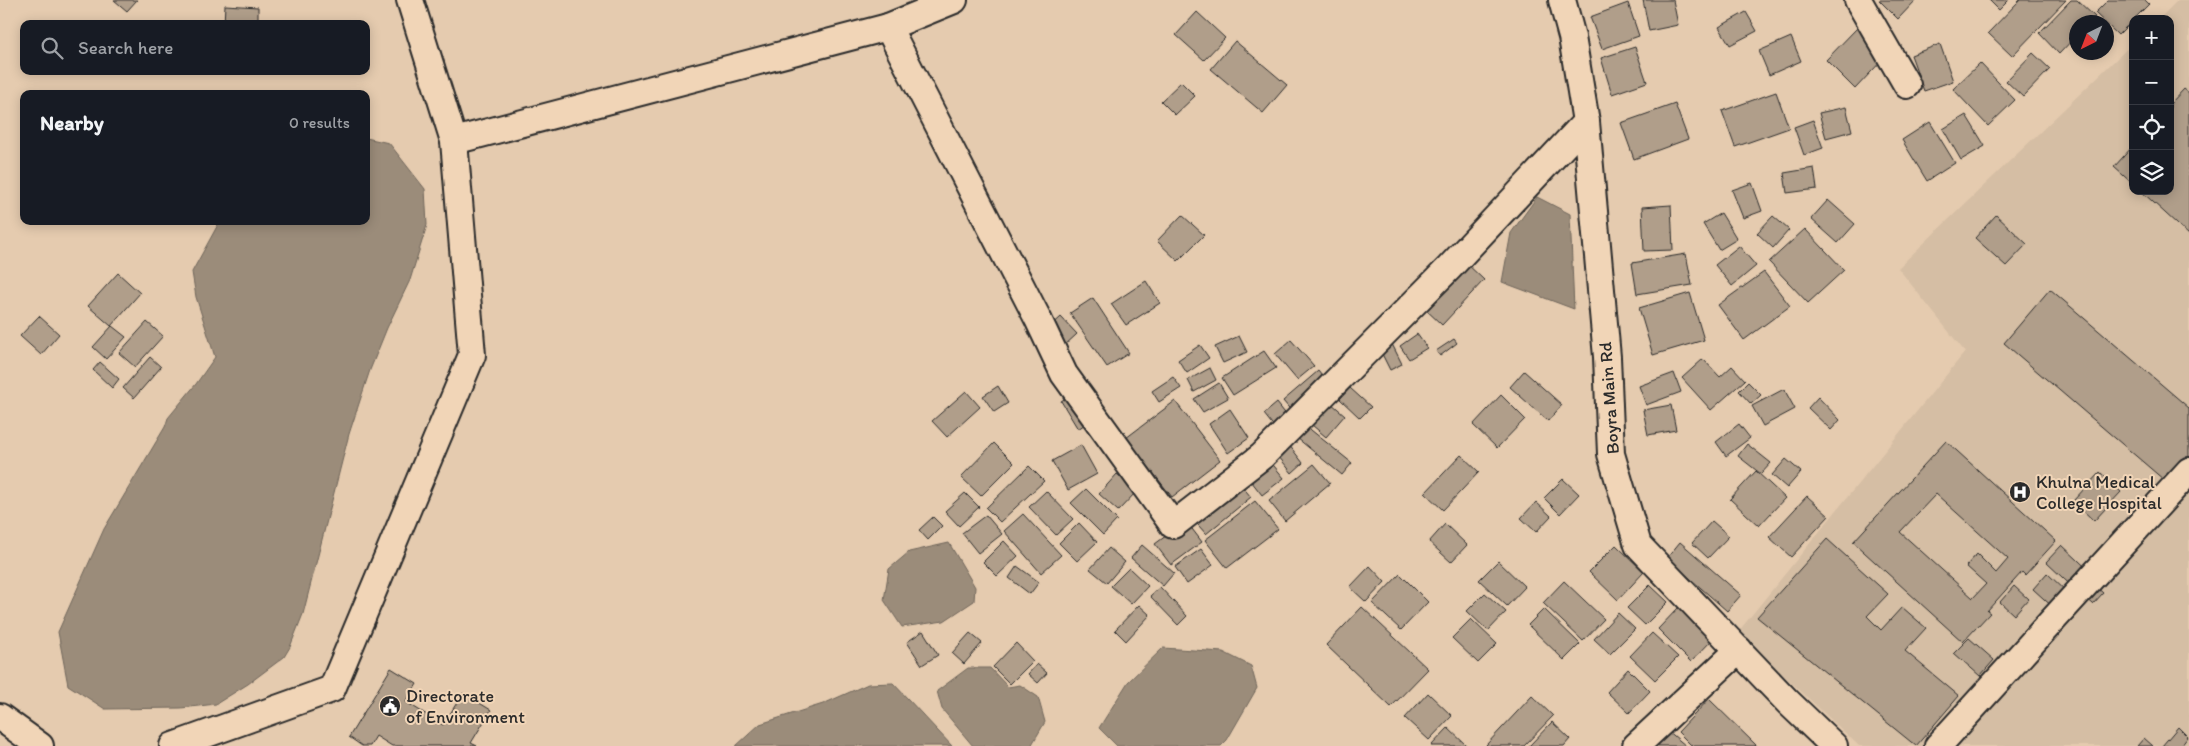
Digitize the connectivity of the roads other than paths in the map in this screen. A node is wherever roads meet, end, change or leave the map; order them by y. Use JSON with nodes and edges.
{"nodes":[{"id":1,"x":410,"y":0,"type":"edge"},
{"id":2,"x":954,"y":0,"type":"edge"},
{"id":3,"x":1562,"y":0,"type":"edge"},
{"id":4,"x":1858,"y":0,"type":"edge"},
{"id":5,"x":888,"y":27,"type":"junction"},
{"id":6,"x":1906,"y":85,"type":"dead end"},
{"id":7,"x":1586,"y":122,"type":"junction"},
{"id":8,"x":454,"y":141,"type":"junction"},
{"id":9,"x":2189,"y":471,"type":"edge"},
{"id":10,"x":1739,"y":650,"type":"junction"},
{"id":11,"x":0,"y":717,"type":"edge"},
{"id":12,"x":40,"y":746,"type":"edge"},
{"id":13,"x":173,"y":746,"type":"edge"},
{"id":14,"x":1636,"y":746,"type":"edge"},
{"id":15,"x":1834,"y":746,"type":"edge"},
{"id":16,"x":1938,"y":746,"type":"edge"}],
"edges":[{"from":1,"to":8,"type":"street"},
{"from":2,"to":5,"type":"street"},
{"from":3,"to":7,"type":"street","name":"Boyra Main Rd"},
{"from":4,"to":6,"type":"street"},
{"from":5,"to":7,"type":"street"},
{"from":5,"to":8,"type":"street"},
{"from":7,"to":10,"type":"street","name":"Boyra Main Rd"},
{"from":8,"to":13,"type":"street"},
{"from":9,"to":16,"type":"street"},
{"from":10,"to":14,"type":"street"},
{"from":10,"to":15,"type":"street","name":"Boyra Main Rd"},
{"from":11,"to":12,"type":"street"}]}
